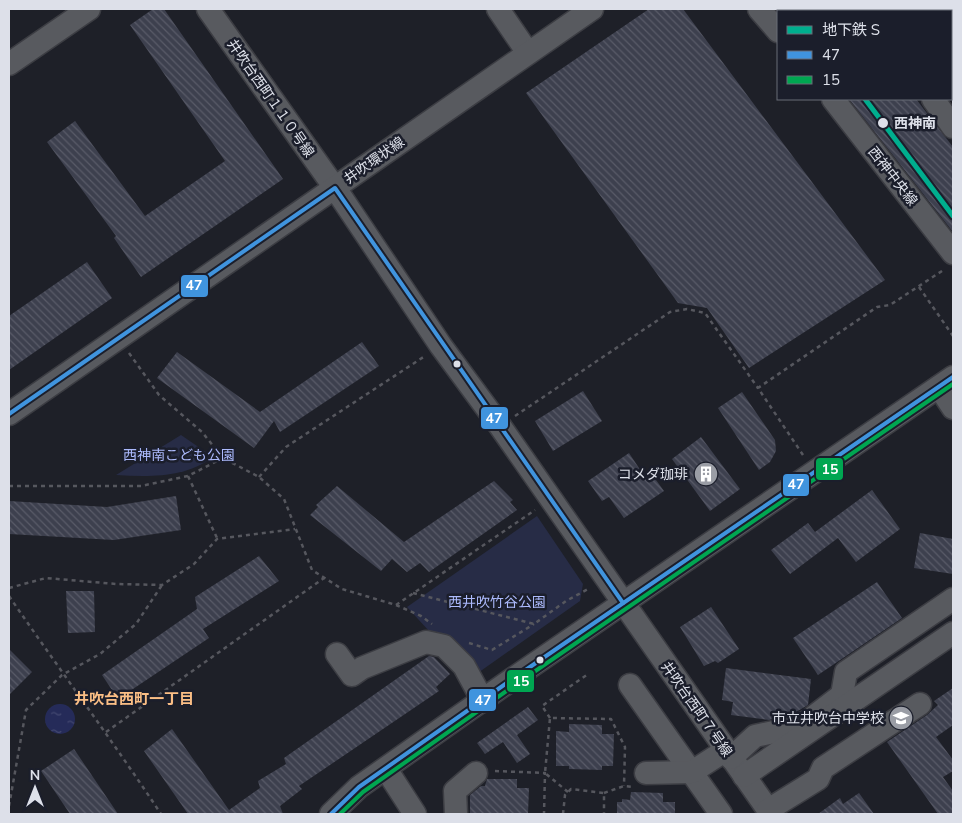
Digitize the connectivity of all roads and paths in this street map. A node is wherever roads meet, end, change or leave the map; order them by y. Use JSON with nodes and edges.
{"nodes":[{"id":1,"x":88,"y":9,"type":"edge"},
{"id":2,"x":208,"y":9,"type":"edge"},
{"id":3,"x":498,"y":9,"type":"edge"},
{"id":4,"x":592,"y":9,"type":"edge"},
{"id":5,"x":759,"y":9,"type":"edge"},
{"id":6,"x":768,"y":9,"type":"edge"},
{"id":7,"x":777,"y":22,"type":"edge"},
{"id":8,"x":777,"y":30,"type":"edge"},
{"id":9,"x":528,"y":53,"type":"junction"},
{"id":10,"x":9,"y":64,"type":"edge"},
{"id":11,"x":834,"y":100,"type":"edge"},
{"id":12,"x":934,"y":100,"type":"edge"},
{"id":13,"x":953,"y":127,"type":"edge"},
{"id":14,"x":334,"y":188,"type":"junction"},
{"id":15,"x":949,"y":261,"type":"edge"},
{"id":16,"x":918,"y":287,"type":"junction"},
{"id":17,"x":953,"y":336,"type":"edge"},
{"id":18,"x":117,"y":338,"type":"junction"},
{"id":19,"x":441,"y":346,"type":"junction"},
{"id":20,"x":946,"y":382,"type":"edge"},
{"id":21,"x":758,"y":388,"type":"junction"},
{"id":22,"x":953,"y":408,"type":"edge"},
{"id":23,"x":9,"y":414,"type":"edge"},
{"id":24,"x":500,"y":426,"type":"junction"},
{"id":25,"x":803,"y":455,"type":"dead end"},
{"id":26,"x":223,"y":458,"type":"junction"},
{"id":27,"x":188,"y":476,"type":"junction"},
{"id":28,"x":260,"y":477,"type":"junction"},
{"id":29,"x":9,"y":486,"type":"edge"},
{"id":30,"x":542,"y":517,"type":"dead end"},
{"id":31,"x":295,"y":529,"type":"junction"},
{"id":32,"x":217,"y":538,"type":"junction"},
{"id":33,"x":324,"y":578,"type":"junction"},
{"id":34,"x":585,"y":580,"type":"dead end"},
{"id":35,"x":162,"y":585,"type":"junction"},
{"id":36,"x":9,"y":588,"type":"edge"},
{"id":37,"x":413,"y":593,"type":"junction"},
{"id":38,"x":9,"y":596,"type":"edge"},
{"id":39,"x":953,"y":599,"type":"edge"},
{"id":40,"x":623,"y":603,"type":"junction"},
{"id":41,"x":396,"y":604,"type":"junction"},
{"id":42,"x":534,"y":624,"type":"junction"},
{"id":43,"x":435,"y":626,"type":"dead end"},
{"id":44,"x":953,"y":633,"type":"edge"},
{"id":45,"x":466,"y":642,"type":"dead end"},
{"id":46,"x":337,"y":654,"type":"dead end"},
{"id":47,"x":588,"y":674,"type":"dead end"},
{"id":48,"x":62,"y":675,"type":"junction"},
{"id":49,"x":630,"y":685,"type":"dead end"},
{"id":50,"x":482,"y":701,"type":"junction"},
{"id":51,"x":920,"y":704,"type":"dead end"},
{"id":52,"x":550,"y":718,"type":"junction"},
{"id":53,"x":106,"y":732,"type":"junction"},
{"id":54,"x":734,"y":761,"type":"junction"},
{"id":55,"x":386,"y":769,"type":"junction"},
{"id":56,"x":692,"y":772,"type":"junction"},
{"id":57,"x":476,"y":773,"type":"joint"},
{"id":58,"x":545,"y":773,"type":"junction"},
{"id":59,"x":646,"y":773,"type":"dead end"},
{"id":60,"x":624,"y":786,"type":"dead end"},
{"id":61,"x":568,"y":792,"type":"junction"},
{"id":62,"x":9,"y":806,"type":"edge"},
{"id":63,"x":769,"y":812,"type":"edge"},
{"id":64,"x":161,"y":814,"type":"edge"},
{"id":65,"x":331,"y":814,"type":"edge"},
{"id":66,"x":415,"y":814,"type":"edge"},
{"id":67,"x":456,"y":814,"type":"edge"},
{"id":68,"x":544,"y":814,"type":"edge"},
{"id":69,"x":563,"y":814,"type":"edge"},
{"id":70,"x":604,"y":814,"type":"edge"},
{"id":71,"x":721,"y":814,"type":"edge"}],
"edges":[{"from":1,"to":10,"type":"street"},
{"from":2,"to":14,"type":"street","name":"井吹台西町１１０号線"},
{"from":3,"to":9,"type":"street"},
{"from":4,"to":9,"type":"street","name":"井吹環状線"},
{"from":5,"to":8,"type":"street"},
{"from":6,"to":7,"type":"street"},
{"from":9,"to":14,"type":"street","name":"井吹環状線"},
{"from":11,"to":15,"type":"street","name":"西神中央線"},
{"from":12,"to":13,"type":"street"},
{"from":14,"to":18,"type":"street","name":"井吹環状線"},
{"from":14,"to":19,"type":"street","name":"井吹台西町１１０号線"},
{"from":15,"to":16,"type":"path"},
{"from":16,"to":17,"type":"path"},
{"from":16,"to":21,"type":"path"},
{"from":18,"to":23,"type":"street","name":"井吹環状線"},
{"from":18,"to":26,"type":"path"},
{"from":19,"to":24,"type":"street","name":"井吹台西町１１０号線"},
{"from":19,"to":28,"type":"path"},
{"from":20,"to":22,"type":"street"},
{"from":20,"to":40,"type":"street"},
{"from":21,"to":24,"type":"path"},
{"from":21,"to":25,"type":"path"},
{"from":24,"to":40,"type":"street","name":"井吹台西町７号線"},
{"from":26,"to":27,"type":"path"},
{"from":26,"to":28,"type":"path"},
{"from":27,"to":29,"type":"path"},
{"from":27,"to":32,"type":"path"},
{"from":28,"to":31,"type":"path"},
{"from":30,"to":37,"type":"path"},
{"from":31,"to":32,"type":"path"},
{"from":31,"to":33,"type":"path"},
{"from":32,"to":35,"type":"path"},
{"from":33,"to":41,"type":"path"},
{"from":33,"to":53,"type":"path"},
{"from":34,"to":42,"type":"path"},
{"from":35,"to":36,"type":"path"},
{"from":35,"to":48,"type":"path"},
{"from":37,"to":41,"type":"path"},
{"from":37,"to":42,"type":"path"},
{"from":38,"to":48,"type":"path"},
{"from":39,"to":54,"type":"street"},
{"from":40,"to":50,"type":"street"},
{"from":40,"to":54,"type":"street","name":"井吹台西町７号線"},
{"from":41,"to":43,"type":"path"},
{"from":42,"to":45,"type":"path"},
{"from":44,"to":54,"type":"street"},
{"from":46,"to":50,"type":"street"},
{"from":47,"to":52,"type":"path"},
{"from":48,"to":53,"type":"path"},
{"from":48,"to":62,"type":"path"},
{"from":49,"to":56,"type":"street"},
{"from":50,"to":55,"type":"street"},
{"from":51,"to":63,"type":"street"},
{"from":52,"to":58,"type":"path"},
{"from":52,"to":60,"type":"path"},
{"from":53,"to":64,"type":"path"},
{"from":54,"to":56,"type":"street"},
{"from":54,"to":63,"type":"street","name":"井吹台西町７号線"},
{"from":55,"to":65,"type":"street"},
{"from":55,"to":66,"type":"street"},
{"from":56,"to":59,"type":"street"},
{"from":56,"to":71,"type":"street"},
{"from":57,"to":58,"type":"path"},
{"from":57,"to":67,"type":"street"},
{"from":58,"to":61,"type":"path"},
{"from":58,"to":68,"type":"path"},
{"from":61,"to":69,"type":"path"},
{"from":61,"to":70,"type":"path"}]}
